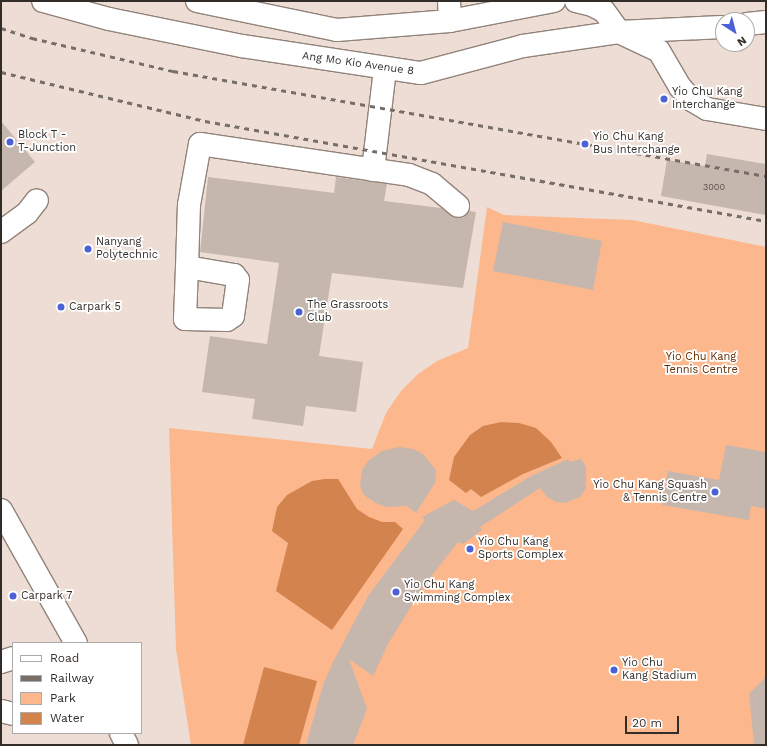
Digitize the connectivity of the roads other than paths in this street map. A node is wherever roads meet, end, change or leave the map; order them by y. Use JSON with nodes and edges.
{"nodes":[{"id":1,"x":43,"y":1,"type":"edge"},
{"id":2,"x":197,"y":1,"type":"edge"},
{"id":3,"x":554,"y":1,"type":"edge"},
{"id":4,"x":576,"y":1,"type":"edge"},
{"id":5,"x":450,"y":11,"type":"edge"},
{"id":6,"x":766,"y":22,"type":"edge"},
{"id":7,"x":755,"y":23,"type":"edge"},
{"id":8,"x":715,"y":27,"type":"edge"},
{"id":9,"x":620,"y":32,"type":"junction"},
{"id":10,"x":385,"y":68,"type":"junction"},
{"id":11,"x":766,"y":119,"type":"edge"},
{"id":12,"x":373,"y":170,"type":"junction"},
{"id":13,"x":37,"y":200,"type":"dead end"},
{"id":14,"x":458,"y":206,"type":"dead end"},
{"id":15,"x":1,"y":232,"type":"edge"},
{"id":16,"x":187,"y":267,"type":"junction"},
{"id":17,"x":1,"y":510,"type":"edge"},
{"id":18,"x":75,"y":642,"type":"edge"},
{"id":19,"x":12,"y":658,"type":"edge"},
{"id":20,"x":1,"y":662,"type":"edge"},
{"id":21,"x":1,"y":711,"type":"edge"},
{"id":22,"x":12,"y":714,"type":"edge"},
{"id":23,"x":122,"y":734,"type":"edge"},
{"id":24,"x":127,"y":745,"type":"edge"}],
"edges":[{"from":1,"to":10,"type":"main road","name":"Ang Mo Kio Avenue 8"},
{"from":2,"to":5,"type":"main road"},
{"from":3,"to":5,"type":"main road"},
{"from":4,"to":9,"type":"main road"},
{"from":6,"to":7,"type":"main road"},
{"from":8,"to":9,"type":"main road","name":"Ang Mo Kio Avenue 8"},
{"from":9,"to":10,"type":"main road","name":"Ang Mo Kio Avenue 8"},
{"from":9,"to":11,"type":"main road"},
{"from":10,"to":12,"type":"main road"},
{"from":12,"to":14,"type":"main road"},
{"from":12,"to":16,"type":"main road"},
{"from":13,"to":15,"type":"main road"},
{"from":16,"to":16,"type":"main road"},
{"from":17,"to":18,"type":"main road"},
{"from":19,"to":20,"type":"main road"},
{"from":21,"to":22,"type":"main road"},
{"from":23,"to":24,"type":"main road"}]}
